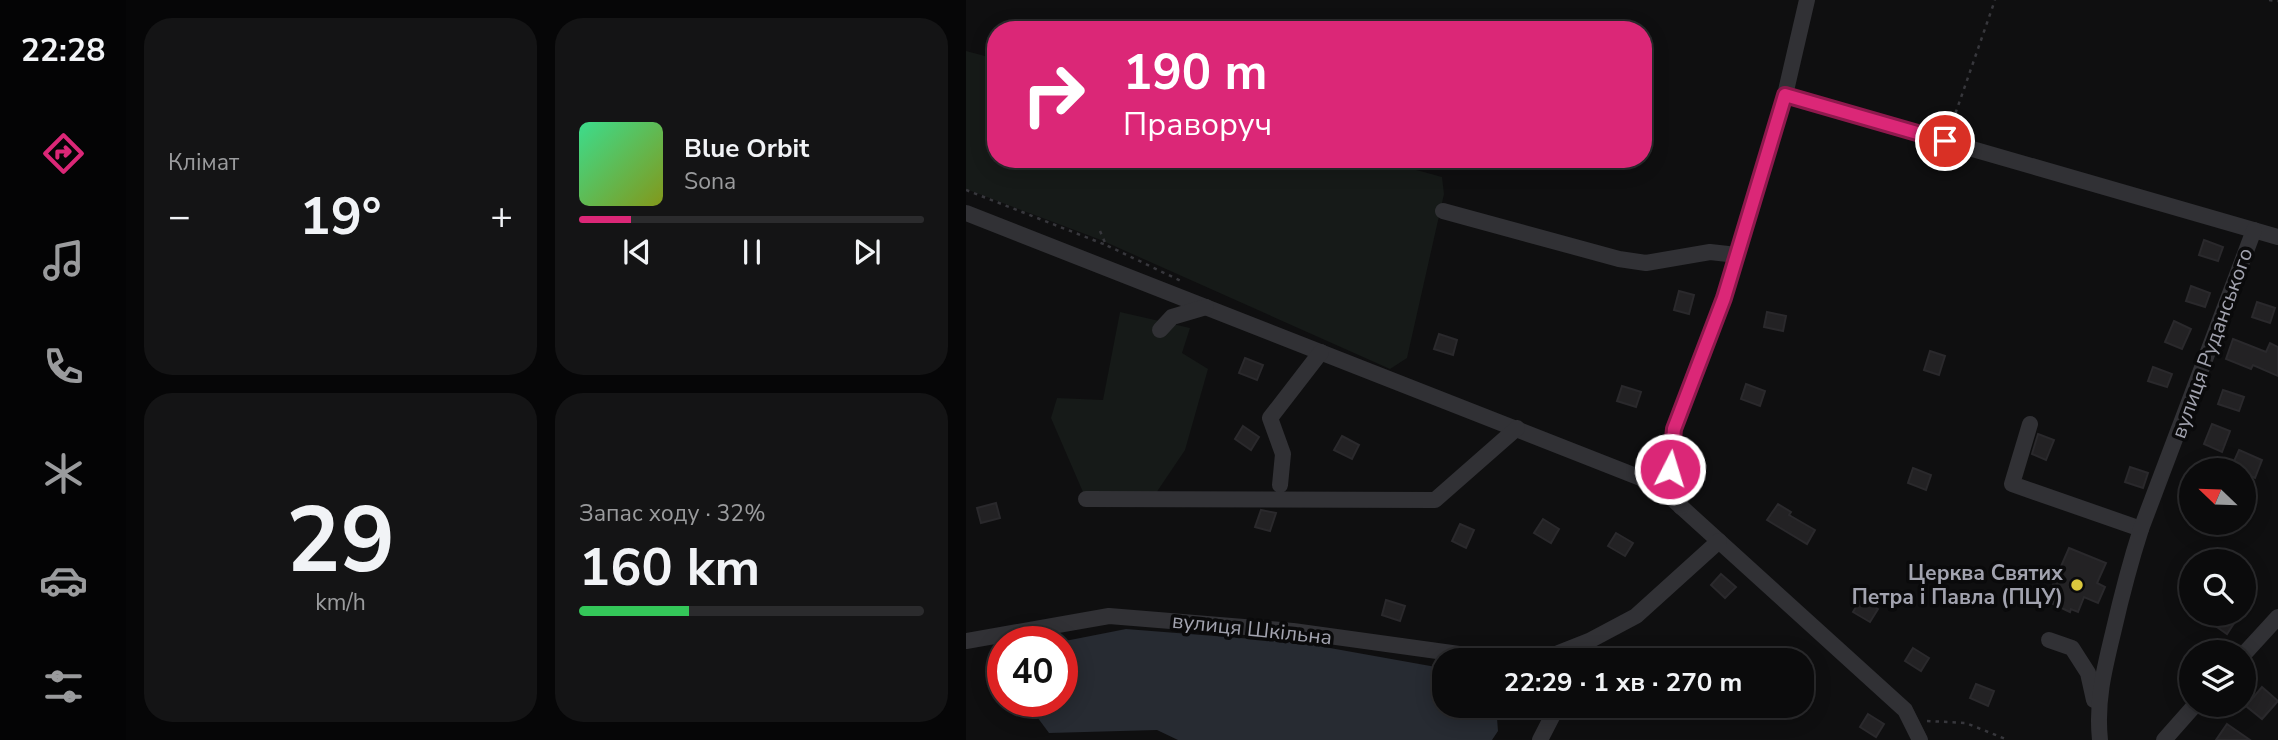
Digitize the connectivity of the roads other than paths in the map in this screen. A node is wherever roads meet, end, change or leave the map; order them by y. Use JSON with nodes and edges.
{"nodes":[{"id":1,"x":1807,"y":0,"type":"edge"},
{"id":2,"x":1785,"y":95,"type":"junction"},
{"id":3,"x":1443,"y":211,"type":"dead end"},
{"id":4,"x":966,"y":213,"type":"edge"},
{"id":5,"x":2254,"y":230,"type":"junction"},
{"id":6,"x":2278,"y":237,"type":"edge"},
{"id":7,"x":1737,"y":255,"type":"junction"},
{"id":8,"x":1206,"y":307,"type":"junction"},
{"id":9,"x":1160,"y":330,"type":"dead end"},
{"id":10,"x":1321,"y":352,"type":"junction"},
{"id":11,"x":2030,"y":425,"type":"dead end"},
{"id":12,"x":1517,"y":428,"type":"junction"},
{"id":13,"x":1280,"y":485,"type":"dead end"},
{"id":14,"x":1086,"y":499,"type":"dead end"},
{"id":15,"x":1681,"y":507,"type":"junction"},
{"id":16,"x":2141,"y":529,"type":"junction"},
{"id":17,"x":1719,"y":541,"type":"junction"},
{"id":18,"x":2278,"y":617,"type":"edge"},
{"id":19,"x":2049,"y":640,"type":"dead end"},
{"id":20,"x":966,"y":641,"type":"edge"},
{"id":21,"x":1589,"y":641,"type":"junction"},
{"id":22,"x":2256,"y":641,"type":"edge"},
{"id":23,"x":1571,"y":648,"type":"edge"},
{"id":24,"x":1586,"y":648,"type":"edge"},
{"id":25,"x":1432,"y":650,"type":"edge"},
{"id":26,"x":2097,"y":716,"type":"junction"},
{"id":27,"x":2184,"y":717,"type":"edge"},
{"id":28,"x":1551,"y":718,"type":"edge"},
{"id":29,"x":1539,"y":740,"type":"edge"},
{"id":30,"x":1920,"y":740,"type":"edge"},
{"id":31,"x":2100,"y":740,"type":"edge"},
{"id":32,"x":2164,"y":740,"type":"edge"}],
"edges":[{"from":1,"to":2,"type":"street"},
{"from":2,"to":5,"type":"street"},
{"from":2,"to":7,"type":"street"},
{"from":3,"to":7,"type":"street"},
{"from":4,"to":8,"type":"street"},
{"from":5,"to":6,"type":"street"},
{"from":5,"to":16,"type":"street","name":"вулиця Руданського"},
{"from":7,"to":15,"type":"street"},
{"from":8,"to":9,"type":"street"},
{"from":8,"to":10,"type":"street"},
{"from":10,"to":12,"type":"street"},
{"from":10,"to":13,"type":"street"},
{"from":11,"to":16,"type":"street"},
{"from":12,"to":14,"type":"street"},
{"from":12,"to":15,"type":"street"},
{"from":15,"to":17,"type":"street"},
{"from":16,"to":26,"type":"street","name":"вулиця Руданського"},
{"from":17,"to":21,"type":"street","name":"вулиця Шкільна"},
{"from":17,"to":30,"type":"street"},
{"from":18,"to":22,"type":"street"},
{"from":19,"to":26,"type":"street"},
{"from":20,"to":25,"type":"street","name":"вулиця Шкільна"},
{"from":21,"to":23,"type":"street","name":"вулиця Шкільна"},
{"from":21,"to":24,"type":"street"},
{"from":26,"to":31,"type":"street","name":"вулиця Руданського"},
{"from":27,"to":32,"type":"street"},
{"from":28,"to":29,"type":"street"}]}
